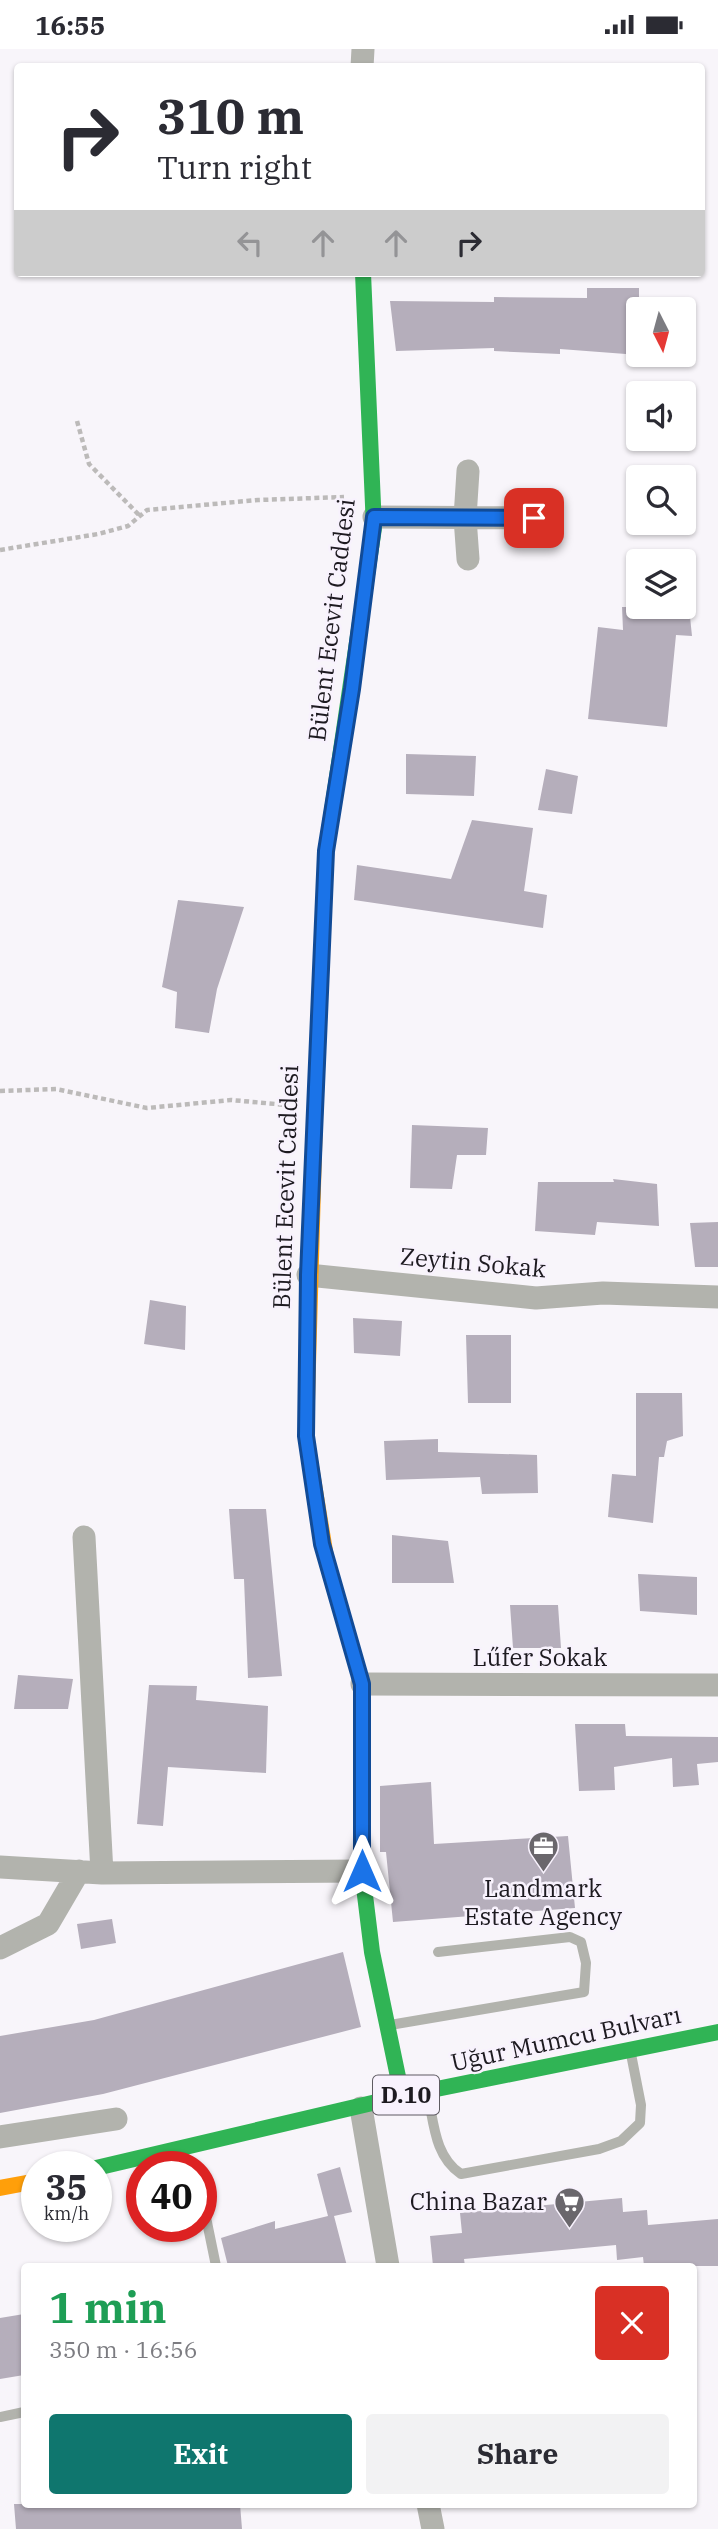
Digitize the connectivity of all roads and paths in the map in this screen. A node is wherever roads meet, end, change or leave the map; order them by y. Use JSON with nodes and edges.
{"nodes":[{"id":1,"x":363,"y":277,"type":"edge"},
{"id":2,"x":77,"y":421,"type":"dead end"},
{"id":3,"x":468,"y":471,"type":"dead end"},
{"id":4,"x":374,"y":507,"type":"junction"},
{"id":5,"x":140,"y":516,"type":"junction"},
{"id":6,"x":465,"y":517,"type":"junction"},
{"id":7,"x":534,"y":518,"type":"dead end"},
{"id":8,"x":0,"y":550,"type":"edge"},
{"id":9,"x":468,"y":559,"type":"dead end"},
{"id":10,"x":0,"y":1091,"type":"edge"},
{"id":11,"x":314,"y":1107,"type":"junction"},
{"id":12,"x":308,"y":1275,"type":"junction"},
{"id":13,"x":718,"y":1297,"type":"edge"},
{"id":14,"x":83,"y":1537,"type":"dead end"},
{"id":15,"x":362,"y":1684,"type":"junction"},
{"id":16,"x":718,"y":1685,"type":"edge"},
{"id":17,"x":0,"y":1867,"type":"edge"},
{"id":18,"x":362,"y":1871,"type":"junction"},
{"id":19,"x":90,"y":1872,"type":"junction"},
{"id":20,"x":0,"y":1948,"type":"edge"},
{"id":21,"x":438,"y":1952,"type":"dead end"},
{"id":22,"x":390,"y":2025,"type":"junction"},
{"id":23,"x":718,"y":2032,"type":"edge"},
{"id":24,"x":630,"y":2047,"type":"junction"},
{"id":25,"x":427,"y":2091,"type":"junction"},
{"id":26,"x":402,"y":2096,"type":"junction"},
{"id":27,"x":361,"y":2108,"type":"junction"},
{"id":28,"x":116,"y":2119,"type":"dead end"},
{"id":29,"x":0,"y":2137,"type":"edge"},
{"id":30,"x":112,"y":2165,"type":"edge"},
{"id":31,"x":21,"y":2184,"type":"edge"},
{"id":32,"x":0,"y":2188,"type":"edge"},
{"id":33,"x":211,"y":2242,"type":"edge"},
{"id":34,"x":215,"y":2263,"type":"edge"},
{"id":35,"x":387,"y":2263,"type":"edge"},
{"id":36,"x":21,"y":2413,"type":"edge"},
{"id":37,"x":0,"y":2417,"type":"edge"},
{"id":38,"x":429,"y":2508,"type":"edge"},
{"id":39,"x":433,"y":2529,"type":"edge"}],
"edges":[{"from":1,"to":4,"type":"street","name":"Bülent Ecevit Caddesi"},
{"from":2,"to":5,"type":"path"},
{"from":3,"to":6,"type":"street"},
{"from":4,"to":5,"type":"path"},
{"from":4,"to":6,"type":"street"},
{"from":4,"to":11,"type":"street","name":"Bülent Ecevit Caddesi"},
{"from":5,"to":8,"type":"path"},
{"from":6,"to":7,"type":"street"},
{"from":6,"to":9,"type":"street"},
{"from":10,"to":11,"type":"path"},
{"from":11,"to":12,"type":"street","name":"Bülent Ecevit Caddesi"},
{"from":12,"to":13,"type":"street","name":"Zeytin Sokak"},
{"from":12,"to":15,"type":"street","name":"Bülent Ecevit Caddesi"},
{"from":14,"to":19,"type":"street"},
{"from":15,"to":16,"type":"street","name":"Lűfer Sokak"},
{"from":15,"to":18,"type":"street","name":"Bülent Ecevit Caddesi"},
{"from":17,"to":19,"type":"street"},
{"from":18,"to":19,"type":"street"},
{"from":18,"to":22,"type":"street","name":"Bülent Ecevit Caddesi"},
{"from":19,"to":20,"type":"street"},
{"from":21,"to":22,"type":"lane"},
{"from":22,"to":26,"type":"street","name":"Bülent Ecevit Caddesi"},
{"from":23,"to":24,"type":"street","name":"Uğur Mumcu Bulvarı","number":"D.10"},
{"from":24,"to":25,"type":"street","name":"Uğur Mumcu Bulvarı","number":"D.10"},
{"from":24,"to":25,"type":"lane"},
{"from":25,"to":26,"type":"street","name":"Uğur Mumcu Bulvarı","number":"D.10"},
{"from":26,"to":27,"type":"street","name":"Uğur Mumcu Bulvarı","number":"D.10"},
{"from":27,"to":30,"type":"street","name":"Uğur Mumcu Bulvarı","number":"D.10"},
{"from":27,"to":35,"type":"street"},
{"from":28,"to":29,"type":"street"},
{"from":31,"to":32,"type":"street"},
{"from":33,"to":34,"type":"lane"},
{"from":36,"to":37,"type":"lane"},
{"from":38,"to":39,"type":"street"}]}
